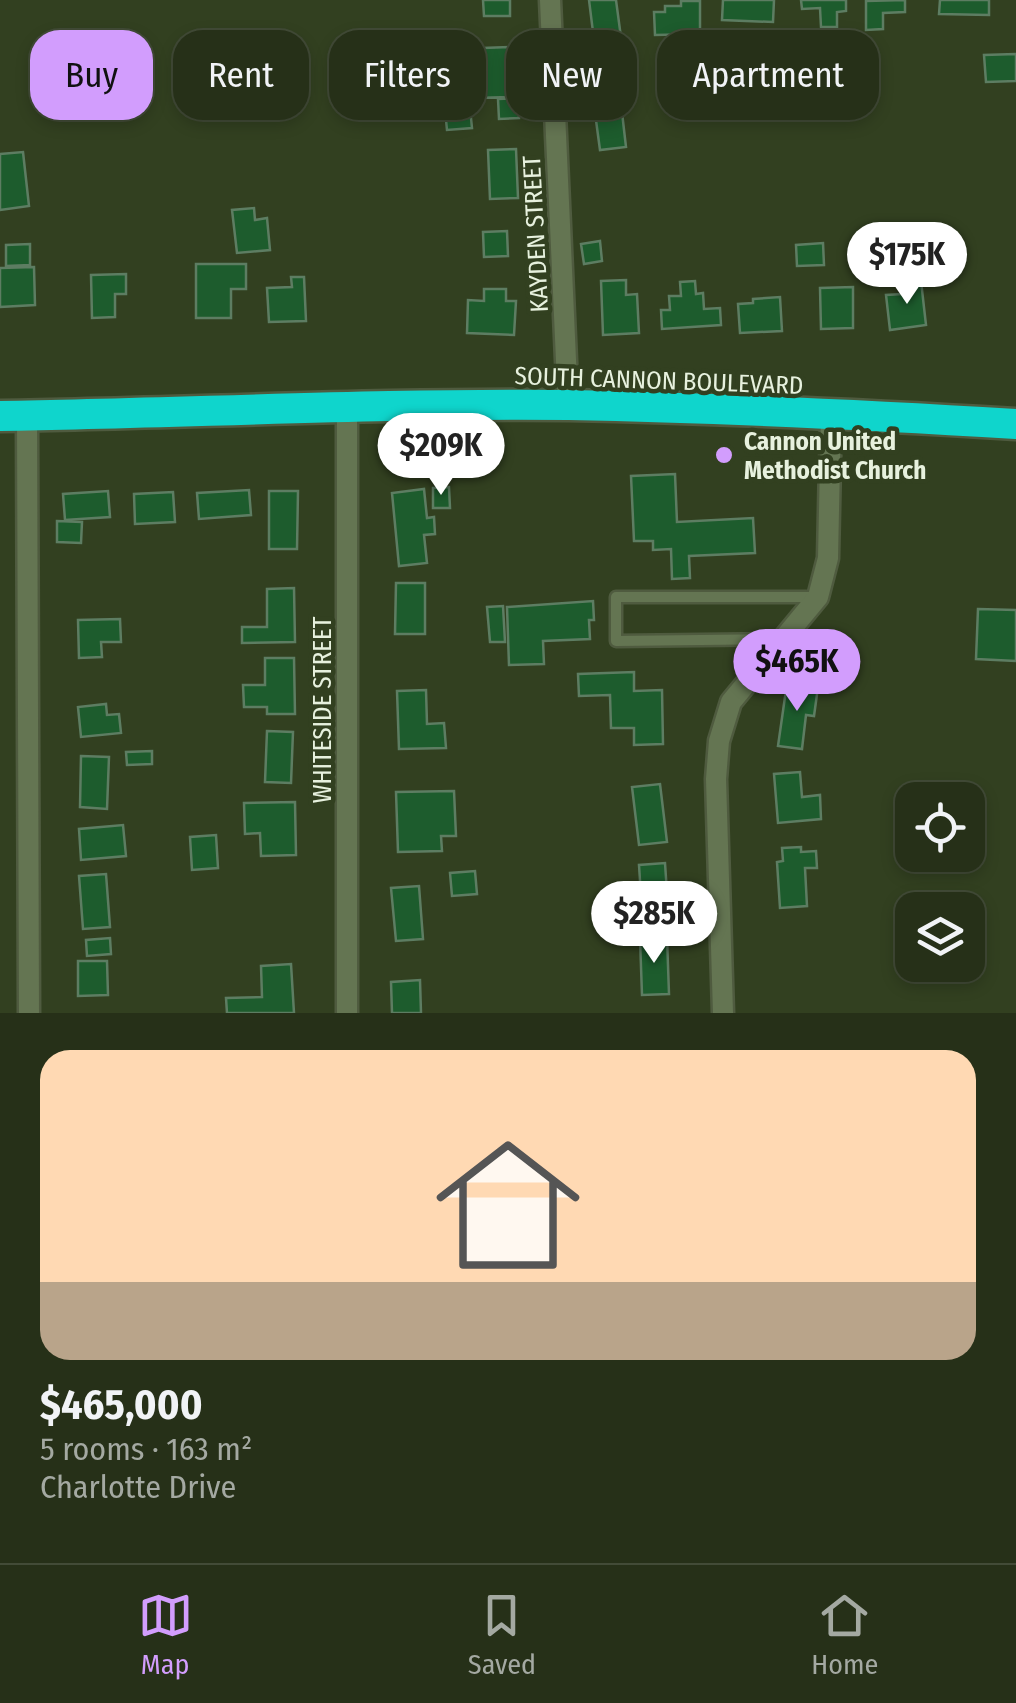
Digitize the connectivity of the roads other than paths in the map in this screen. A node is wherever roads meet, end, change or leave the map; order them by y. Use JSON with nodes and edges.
{"nodes":[{"id":1,"x":550,"y":0,"type":"edge"},
{"id":2,"x":568,"y":405,"type":"junction"},
{"id":3,"x":347,"y":407,"type":"junction"},
{"id":4,"x":831,"y":415,"type":"junction"},
{"id":5,"x":13,"y":416,"type":"edge"},
{"id":6,"x":1016,"y":424,"type":"edge"},
{"id":7,"x":818,"y":597,"type":"junction"},
{"id":8,"x":783,"y":639,"type":"junction"},
{"id":9,"x":29,"y":1013,"type":"edge"},
{"id":10,"x":347,"y":1013,"type":"edge"},
{"id":11,"x":723,"y":1013,"type":"edge"}],
"edges":[{"from":1,"to":2,"type":"street","name":"KAYDEN STREET"},
{"from":2,"to":3,"type":"highway","name":"SOUTH CANNON BOULEVARD"},
{"from":2,"to":4,"type":"highway","name":"SOUTH CANNON BOULEVARD"},
{"from":3,"to":5,"type":"highway","name":"SOUTH CANNON BOULEVARD"},
{"from":3,"to":10,"type":"street","name":"WHITESIDE STREET"},
{"from":4,"to":6,"type":"highway","name":"SOUTH CANNON BOULEVARD"},
{"from":4,"to":7,"type":"street"},
{"from":5,"to":9,"type":"street"},
{"from":7,"to":8,"type":"street"},
{"from":7,"to":8,"type":"lane"},
{"from":8,"to":11,"type":"street"}]}
